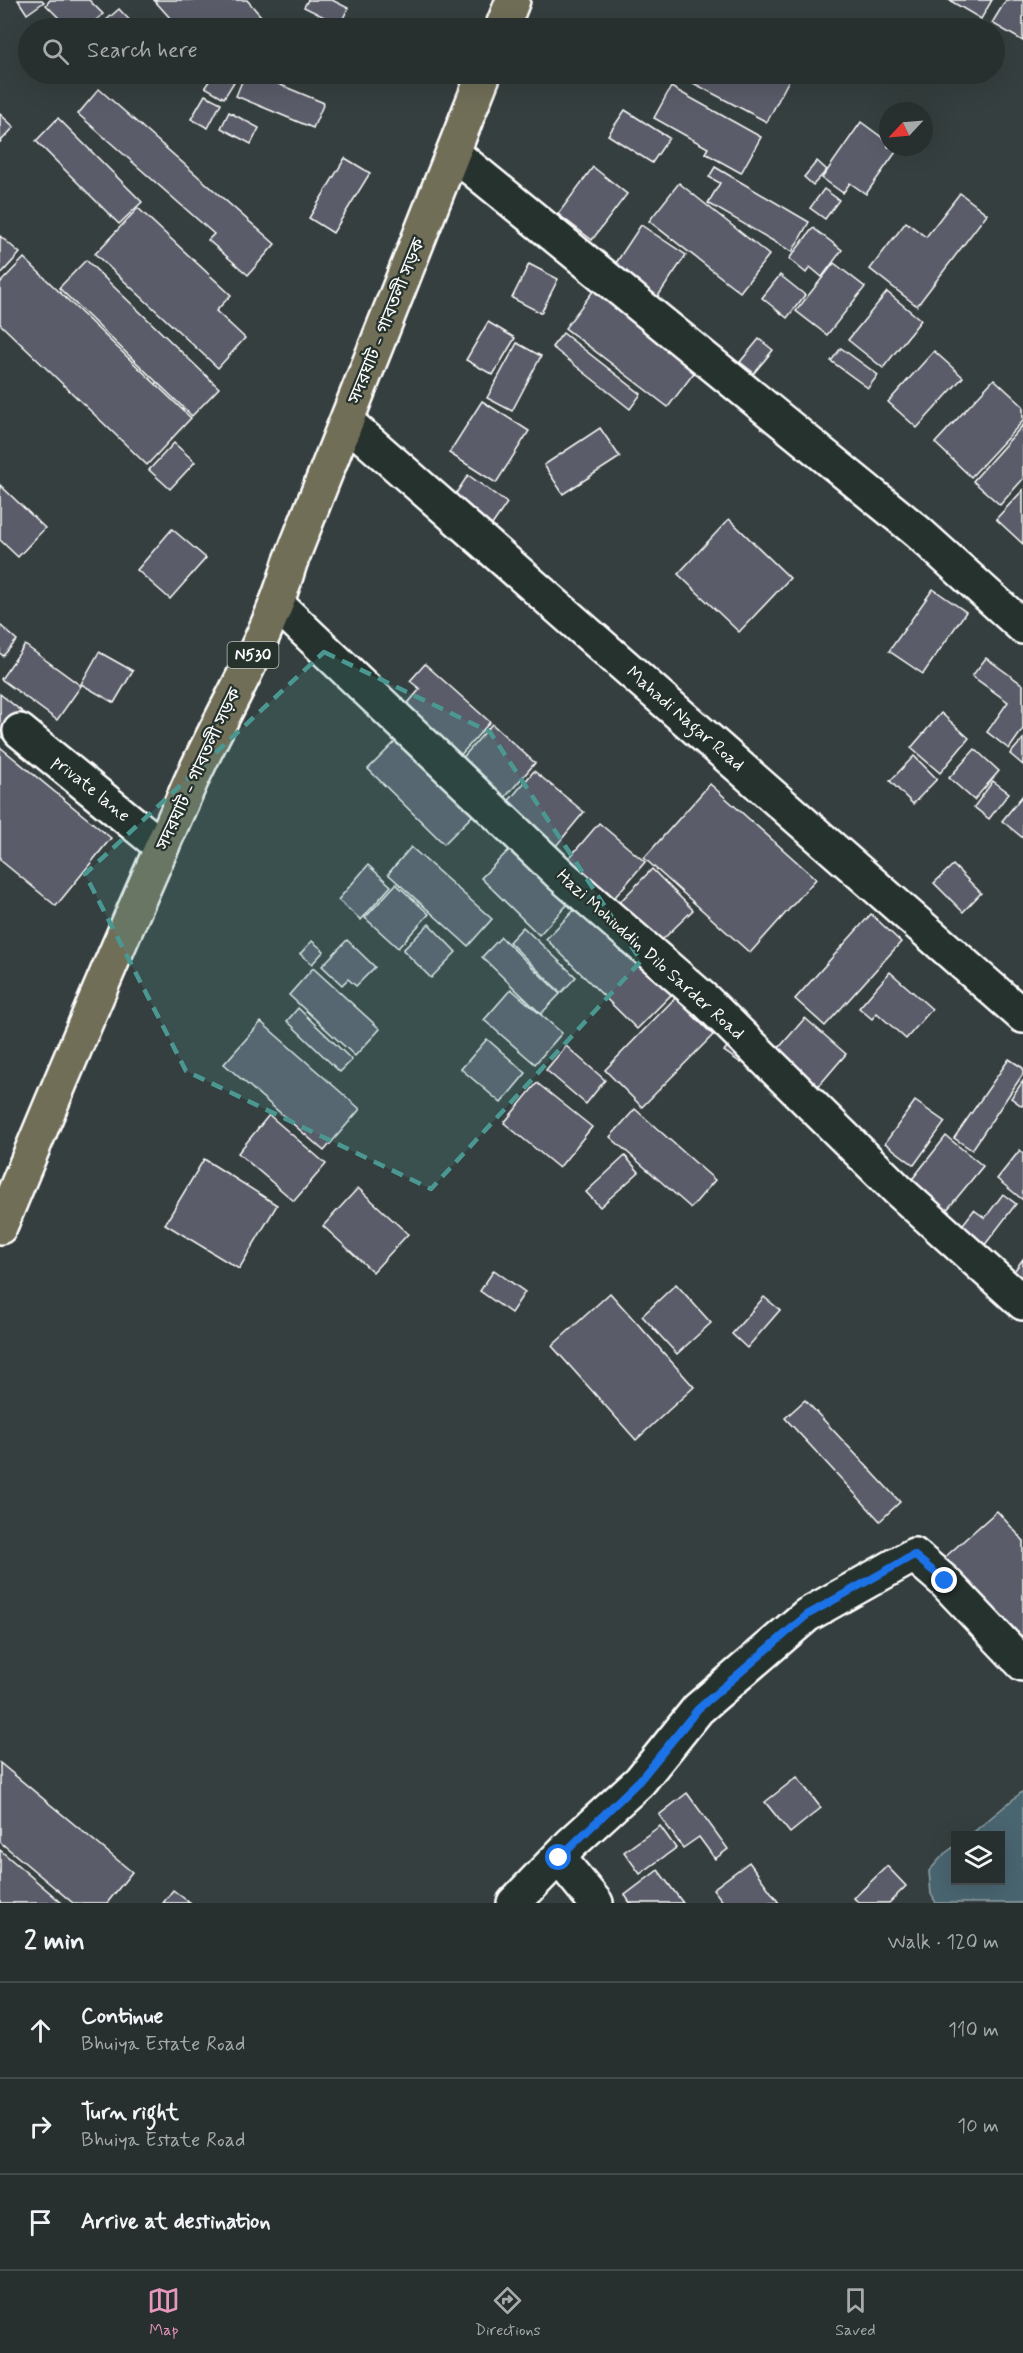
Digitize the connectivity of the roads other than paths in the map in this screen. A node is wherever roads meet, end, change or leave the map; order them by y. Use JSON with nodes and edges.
{"nodes":[{"id":1,"x":513,"y":0,"type":"edge"},
{"id":2,"x":506,"y":18,"type":"edge"},
{"id":3,"x":480,"y":84,"type":"edge"},
{"id":4,"x":453,"y":153,"type":"junction"},
{"id":5,"x":346,"y":422,"type":"junction"},
{"id":6,"x":278,"y":605,"type":"junction"},
{"id":7,"x":1023,"y":627,"type":"edge"},
{"id":8,"x":20,"y":731,"type":"dead end"},
{"id":9,"x":162,"y":847,"type":"junction"},
{"id":10,"x":1023,"y":1016,"type":"edge"},
{"id":11,"x":0,"y":1227,"type":"edge"},
{"id":12,"x":1023,"y":1303,"type":"edge"},
{"id":13,"x":1023,"y":1664,"type":"edge"},
{"id":14,"x":559,"y":1858,"type":"junction"},
{"id":15,"x":514,"y":1903,"type":"edge"},
{"id":16,"x":596,"y":1903,"type":"edge"}],
"edges":[{"from":1,"to":2,"type":"highway"},
{"from":3,"to":4,"type":"highway","name":"সদরঘাট - গাবতলী সড়ক","number":"N530"},
{"from":4,"to":5,"type":"highway","name":"সদরঘাট - গাবতলী সড়ক","number":"N530"},
{"from":4,"to":7,"type":"street"},
{"from":5,"to":6,"type":"highway","name":"সদরঘাট - গাবতলী সড়ক","number":"N530"},
{"from":5,"to":10,"type":"street","name":"Mahadi Nagar Road"},
{"from":6,"to":9,"type":"highway","name":"সদরঘাট - গাবতলী সড়ক","number":"N530"},
{"from":6,"to":12,"type":"street","name":"Hazi Mohiuddin Dilo Sarder Road"},
{"from":8,"to":9,"type":"street","name":"private lane"},
{"from":9,"to":11,"type":"highway","name":"সদরঘাট - গাবতলী সড়ক","number":"N530"},
{"from":13,"to":14,"type":"street"},
{"from":14,"to":15,"type":"street"},
{"from":14,"to":16,"type":"street"}]}
